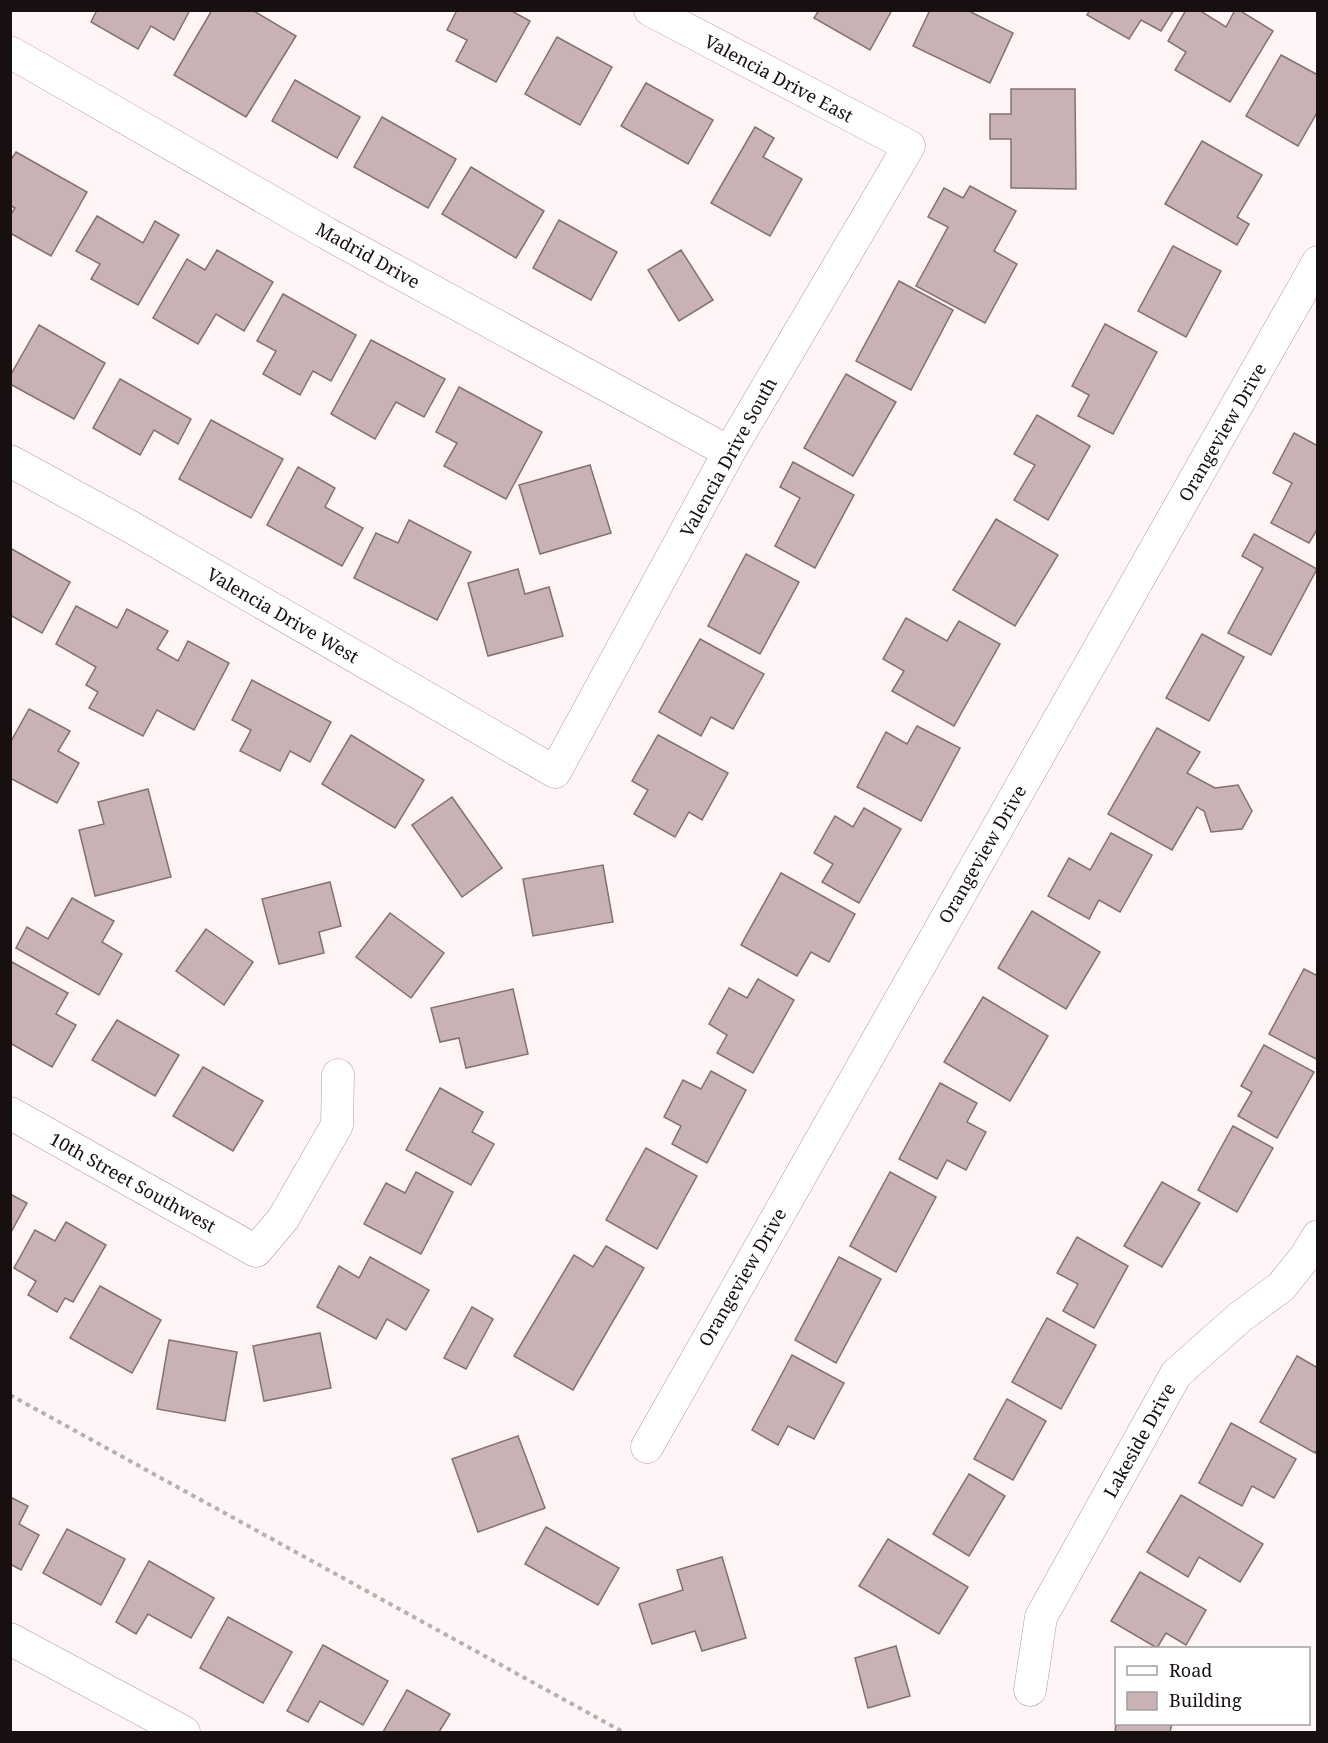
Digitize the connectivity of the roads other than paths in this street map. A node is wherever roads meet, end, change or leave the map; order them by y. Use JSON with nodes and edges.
{"nodes":[{"id":1,"x":650,"y":10,"type":"edge"},
{"id":2,"x":10,"y":52,"type":"edge"},
{"id":3,"x":909,"y":146,"type":"joint"},
{"id":4,"x":1317,"y":262,"type":"edge"},
{"id":5,"x":729,"y":452,"type":"junction"},
{"id":6,"x":10,"y":461,"type":"edge"},
{"id":7,"x":555,"y":772,"type":"joint"},
{"id":8,"x":338,"y":1075,"type":"dead end"},
{"id":9,"x":10,"y":1113,"type":"edge"},
{"id":10,"x":1317,"y":1236,"type":"edge"},
{"id":11,"x":647,"y":1447,"type":"dead end"},
{"id":12,"x":10,"y":1639,"type":"edge"},
{"id":13,"x":1030,"y":1690,"type":"dead end"},
{"id":14,"x":184,"y":1732,"type":"edge"}],
"edges":[{"from":1,"to":3,"type":"street","name":"Valencia Drive East"},
{"from":2,"to":5,"type":"street","name":"Madrid Drive"},
{"from":3,"to":5,"type":"street","name":"Valencia Drive South"},
{"from":4,"to":11,"type":"street","name":"Orangeview Drive"},
{"from":5,"to":7,"type":"street","name":"Valencia Drive South"},
{"from":6,"to":7,"type":"street","name":"Valencia Drive West"},
{"from":8,"to":9,"type":"street","name":"10th Street Southwest"},
{"from":10,"to":13,"type":"street","name":"Lakeside Drive"},
{"from":12,"to":14,"type":"street"}]}
